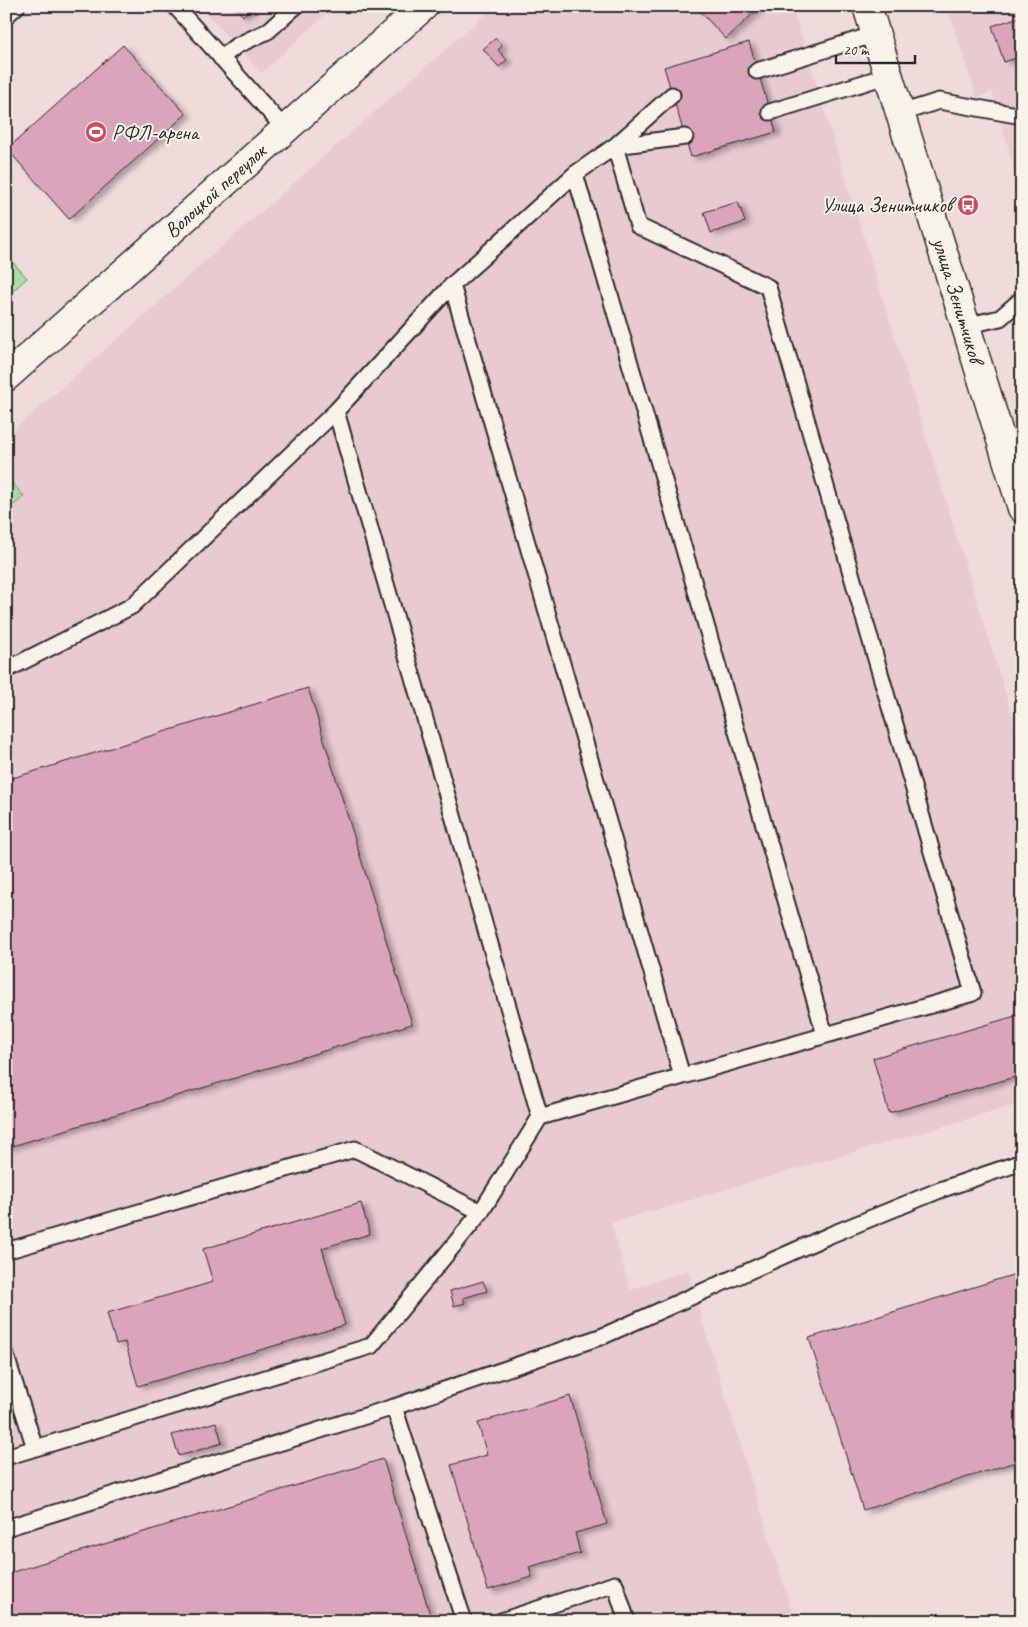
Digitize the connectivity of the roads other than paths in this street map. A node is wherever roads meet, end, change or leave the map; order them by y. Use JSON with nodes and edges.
{"nodes":[{"id":1,"x":17,"y":6,"type":"edge"},
{"id":2,"x":296,"y":6,"type":"edge"},
{"id":3,"x":424,"y":6,"type":"edge"},
{"id":4,"x":868,"y":6,"type":"edge"},
{"id":5,"x":182,"y":9,"type":"edge"},
{"id":6,"x":6,"y":16,"type":"edge"},
{"id":7,"x":876,"y":34,"type":"junction"},
{"id":8,"x":222,"y":58,"type":"junction"},
{"id":9,"x":757,"y":71,"type":"dead end"},
{"id":10,"x":889,"y":76,"type":"junction"},
{"id":11,"x":672,"y":95,"type":"dead end"},
{"id":12,"x":770,"y":112,"type":"dead end"},
{"id":13,"x":901,"y":113,"type":"junction"},
{"id":14,"x":1022,"y":116,"type":"edge"},
{"id":15,"x":285,"y":129,"type":"junction"},
{"id":16,"x":685,"y":137,"type":"dead end"},
{"id":17,"x":614,"y":146,"type":"junction"},
{"id":18,"x":575,"y":174,"type":"junction"},
{"id":19,"x":452,"y":285,"type":"junction"},
{"id":20,"x":1022,"y":299,"type":"edge"},
{"id":21,"x":966,"y":326,"type":"junction"},
{"id":22,"x":6,"y":376,"type":"edge"},
{"id":23,"x":336,"y":411,"type":"junction"},
{"id":24,"x":1022,"y":508,"type":"edge"},
{"id":25,"x":6,"y":670,"type":"edge"},
{"id":26,"x":825,"y":1035,"type":"junction"},
{"id":27,"x":682,"y":1076,"type":"junction"},
{"id":28,"x":540,"y":1117,"type":"junction"},
{"id":29,"x":1022,"y":1162,"type":"edge"},
{"id":30,"x":481,"y":1212,"type":"junction"},
{"id":31,"x":6,"y":1251,"type":"edge"},
{"id":32,"x":6,"y":1356,"type":"edge"},
{"id":33,"x":394,"y":1406,"type":"junction"},
{"id":34,"x":35,"y":1448,"type":"junction"},
{"id":35,"x":6,"y":1457,"type":"edge"},
{"id":36,"x":6,"y":1528,"type":"edge"},
{"id":37,"x":464,"y":1621,"type":"edge"},
{"id":38,"x":501,"y":1621,"type":"edge"},
{"id":39,"x":627,"y":1621,"type":"edge"}],
"edges":[{"from":1,"to":6,"type":"lane"},
{"from":2,"to":8,"type":"lane"},
{"from":3,"to":15,"type":"street","name":"Волоцкой переулок"},
{"from":4,"to":7,"type":"street","name":"улица Зенитчиков"},
{"from":5,"to":8,"type":"lane"},
{"from":7,"to":9,"type":"lane"},
{"from":7,"to":10,"type":"street","name":"улица Зенитчиков"},
{"from":8,"to":15,"type":"lane"},
{"from":10,"to":12,"type":"lane"},
{"from":10,"to":13,"type":"street","name":"улица Зенитчиков"},
{"from":11,"to":17,"type":"lane"},
{"from":13,"to":14,"type":"lane"},
{"from":13,"to":21,"type":"street","name":"улица Зенитчиков"},
{"from":15,"to":22,"type":"street","name":"Волоцкой переулок"},
{"from":16,"to":17,"type":"lane"},
{"from":17,"to":18,"type":"lane"},
{"from":17,"to":26,"type":"lane"},
{"from":18,"to":19,"type":"lane"},
{"from":18,"to":26,"type":"lane"},
{"from":19,"to":23,"type":"lane"},
{"from":19,"to":27,"type":"lane"},
{"from":20,"to":21,"type":"lane"},
{"from":21,"to":24,"type":"street","name":"улица Зенитчиков"},
{"from":23,"to":25,"type":"lane"},
{"from":23,"to":28,"type":"lane"},
{"from":26,"to":27,"type":"lane"},
{"from":27,"to":28,"type":"lane"},
{"from":28,"to":30,"type":"lane"},
{"from":29,"to":33,"type":"lane"},
{"from":30,"to":31,"type":"lane"},
{"from":30,"to":34,"type":"lane"},
{"from":32,"to":34,"type":"lane"},
{"from":33,"to":36,"type":"lane"},
{"from":33,"to":37,"type":"lane"},
{"from":34,"to":35,"type":"lane"},
{"from":38,"to":39,"type":"lane"}]}
